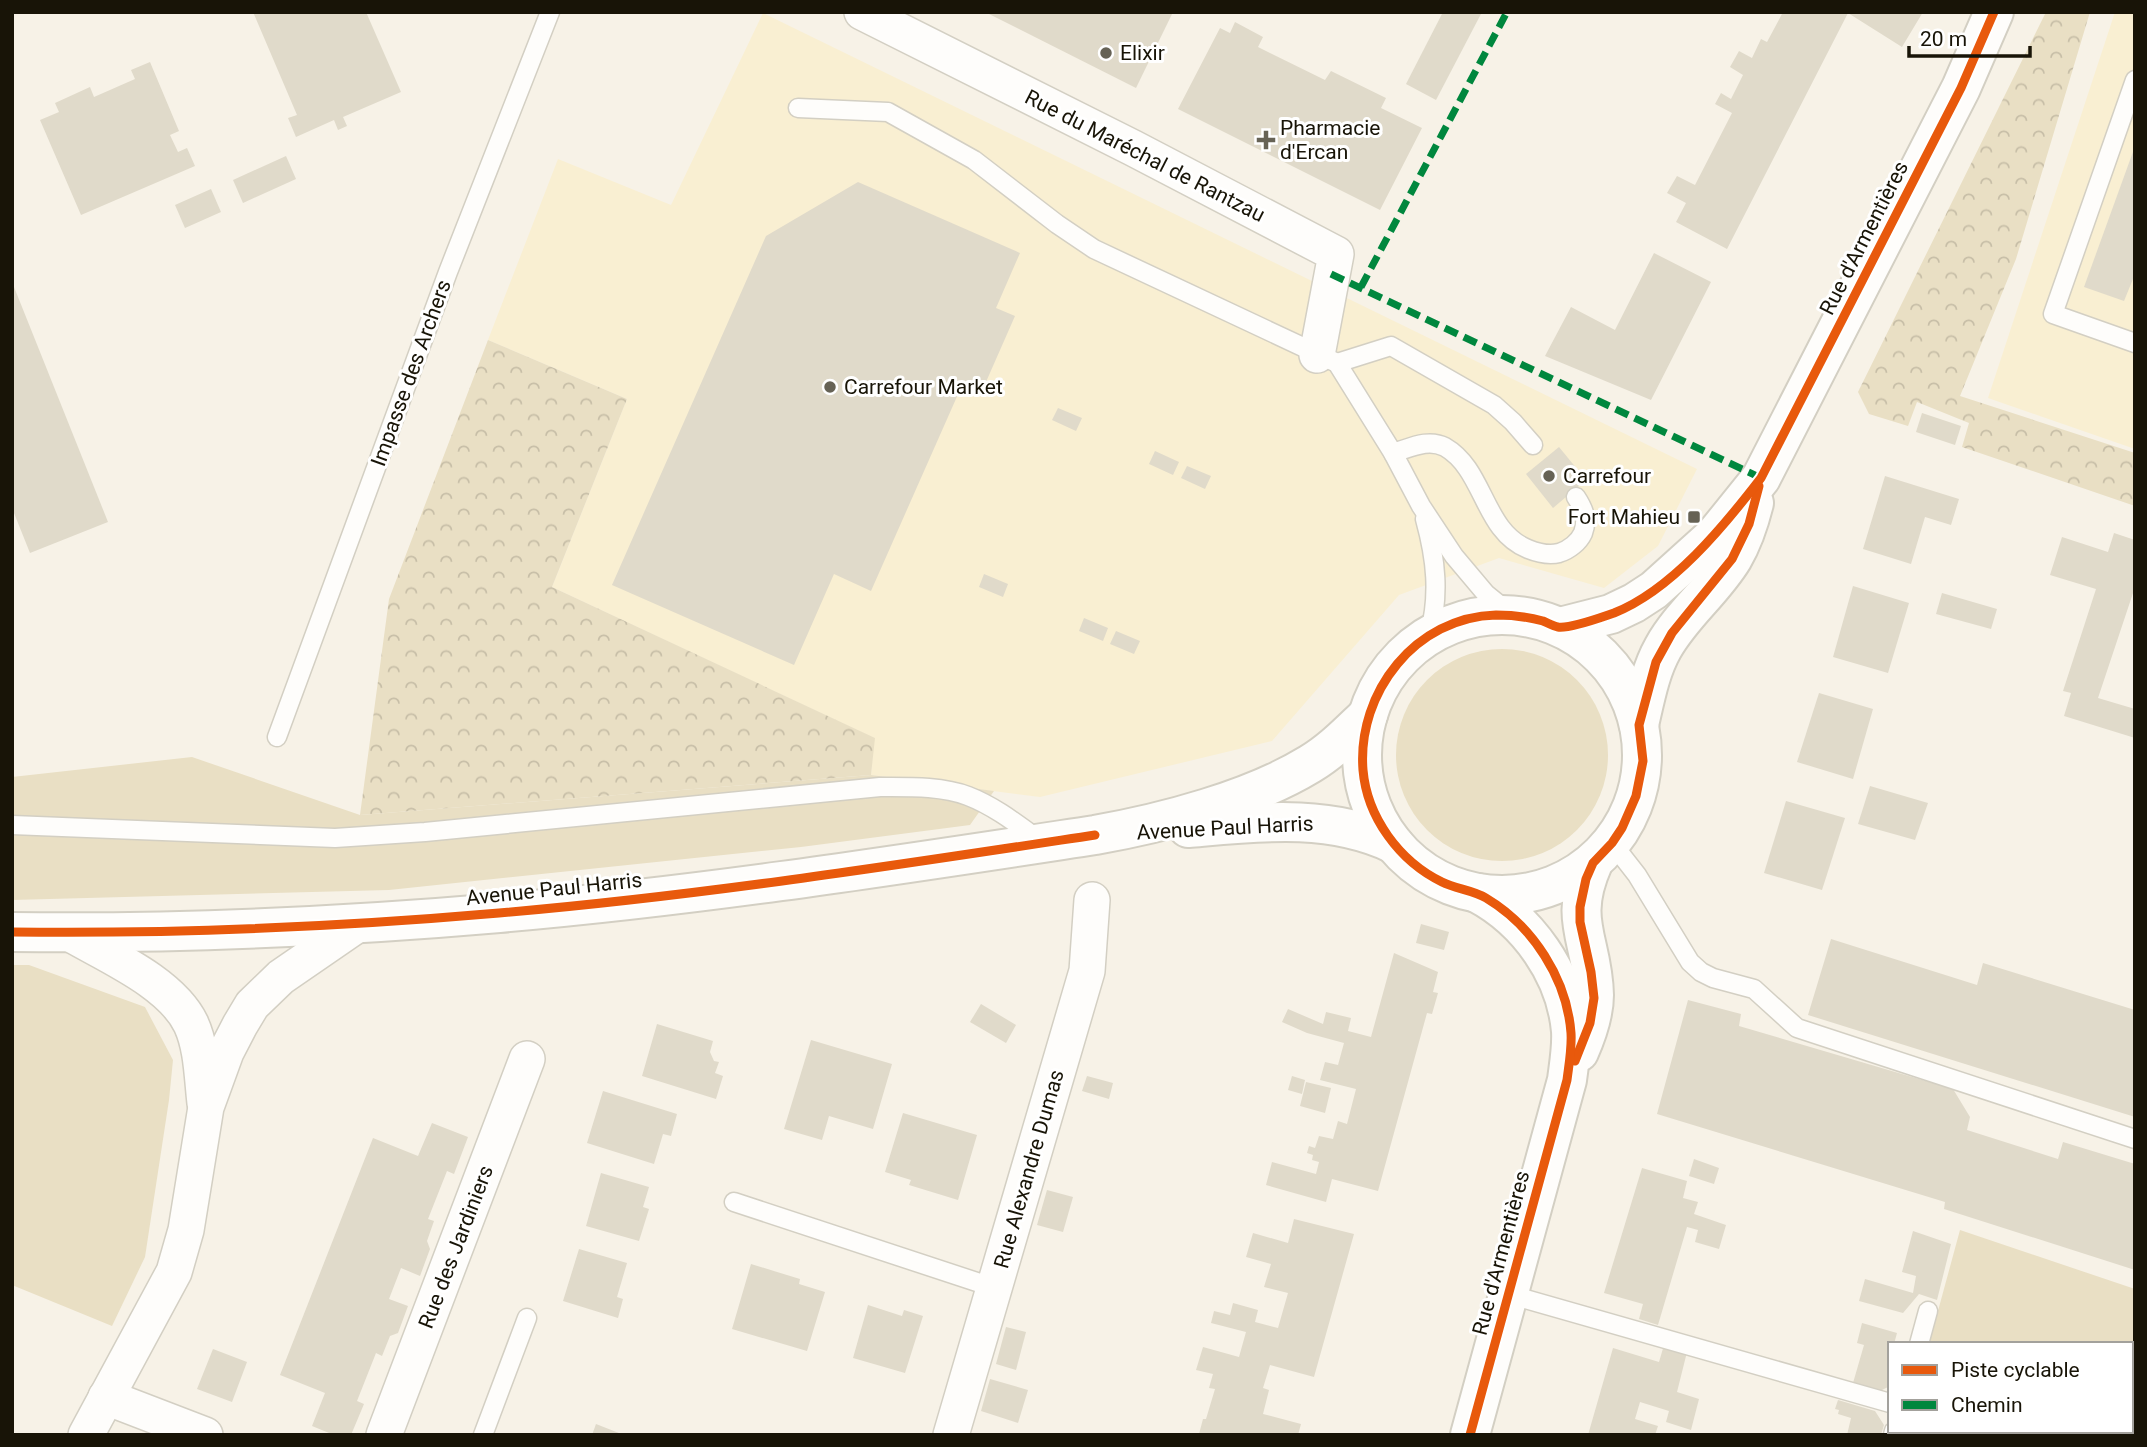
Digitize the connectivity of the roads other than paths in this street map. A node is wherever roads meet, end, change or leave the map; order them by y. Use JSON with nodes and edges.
{"nodes":[{"id":1,"x":551,"y":12,"type":"edge"},
{"id":2,"x":862,"y":12,"type":"edge"},
{"id":3,"x":1994,"y":12,"type":"edge"},
{"id":4,"x":2135,"y":80,"type":"edge"},
{"id":5,"x":798,"y":108,"type":"dead end"},
{"id":6,"x":2135,"y":343,"type":"edge"},
{"id":7,"x":1327,"y":359,"type":"junction"},
{"id":8,"x":1533,"y":445,"type":"dead end"},
{"id":9,"x":1393,"y":453,"type":"junction"},
{"id":10,"x":1761,"y":478,"type":"junction"},
{"id":11,"x":1577,"y":498,"type":"dead end"},
{"id":12,"x":1421,"y":506,"type":"junction"},
{"id":13,"x":1512,"y":615,"type":"junction"},
{"id":14,"x":1560,"y":627,"type":"junction"},
{"id":15,"x":1429,"y":636,"type":"junction"},
{"id":16,"x":1368,"y":715,"type":"junction"},
{"id":17,"x":1639,"y":725,"type":"junction"},
{"id":18,"x":277,"y":737,"type":"dead end"},
{"id":19,"x":12,"y":825,"type":"edge"},
{"id":20,"x":1095,"y":835,"type":"junction"},
{"id":21,"x":1043,"y":843,"type":"junction"},
{"id":22,"x":1394,"y":844,"type":"junction"},
{"id":23,"x":1602,"y":853,"type":"junction"},
{"id":24,"x":1477,"y":893,"type":"junction"},
{"id":25,"x":1092,"y":900,"type":"dead end"},
{"id":26,"x":358,"y":924,"type":"junction"},
{"id":27,"x":12,"y":932,"type":"edge"},
{"id":28,"x":67,"y":932,"type":"junction"},
{"id":29,"x":527,"y":1059,"type":"dead end"},
{"id":30,"x":1566,"y":1080,"type":"junction"},
{"id":31,"x":206,"y":1107,"type":"junction"},
{"id":32,"x":2135,"y":1139,"type":"edge"},
{"id":33,"x":734,"y":1202,"type":"dead end"},
{"id":34,"x":995,"y":1288,"type":"junction"},
{"id":35,"x":1508,"y":1294,"type":"junction"},
{"id":36,"x":1928,"y":1311,"type":"dead end"},
{"id":37,"x":527,"y":1318,"type":"dead end"},
{"id":38,"x":1920,"y":1342,"type":"edge"},
{"id":39,"x":106,"y":1397,"type":"junction"},
{"id":40,"x":1888,"y":1402,"type":"edge"},
{"id":41,"x":86,"y":1435,"type":"edge"},
{"id":42,"x":205,"y":1435,"type":"edge"},
{"id":43,"x":384,"y":1435,"type":"edge"},
{"id":44,"x":483,"y":1435,"type":"edge"},
{"id":45,"x":951,"y":1435,"type":"edge"},
{"id":46,"x":1470,"y":1435,"type":"edge"}],
"edges":[{"from":1,"to":18,"type":"lane","name":"Impasse des Archers"},
{"from":2,"to":7,"type":"street","name":"Rue du Maréchal de Rantzau"},
{"from":3,"to":10,"type":"main road","name":"Rue d'Armentières"},
{"from":4,"to":6,"type":"lane"},
{"from":5,"to":7,"type":"lane"},
{"from":7,"to":8,"type":"lane"},
{"from":7,"to":9,"type":"lane"},
{"from":9,"to":11,"type":"lane"},
{"from":9,"to":12,"type":"lane"},
{"from":10,"to":14,"type":"main road","name":"Rue d'Armentières"},
{"from":10,"to":17,"type":"main road","name":"Rue d'Armentières"},
{"from":12,"to":13,"type":"lane"},
{"from":12,"to":15,"type":"lane"},
{"from":13,"to":14,"type":"main road"},
{"from":13,"to":15,"type":"main road"},
{"from":14,"to":17,"type":"main road"},
{"from":15,"to":16,"type":"main road"},
{"from":16,"to":20,"type":"main road","name":"Avenue Paul Harris"},
{"from":16,"to":22,"type":"main road"},
{"from":17,"to":23,"type":"main road"},
{"from":19,"to":21,"type":"lane"},
{"from":20,"to":21,"type":"main road","name":"Avenue Paul Harris"},
{"from":20,"to":22,"type":"main road","name":"Avenue Paul Harris"},
{"from":21,"to":26,"type":"main road","name":"Avenue Paul Harris"},
{"from":22,"to":24,"type":"main road"},
{"from":23,"to":24,"type":"main road"},
{"from":23,"to":30,"type":"main road","name":"Rue d'Armentières"},
{"from":23,"to":32,"type":"lane"},
{"from":24,"to":30,"type":"main road","name":"Rue d'Armentières"},
{"from":25,"to":34,"type":"street","name":"Rue Alexandre Dumas"},
{"from":26,"to":28,"type":"main road","name":"Avenue Paul Harris"},
{"from":26,"to":31,"type":"street"},
{"from":27,"to":28,"type":"main road","name":"Avenue Paul Harris"},
{"from":28,"to":31,"type":"street"},
{"from":29,"to":43,"type":"street","name":"Rue des Jardiniers"},
{"from":30,"to":35,"type":"main road","name":"Rue d'Armentières"},
{"from":31,"to":39,"type":"street"},
{"from":33,"to":34,"type":"lane"},
{"from":34,"to":45,"type":"street","name":"Rue Alexandre Dumas"},
{"from":35,"to":40,"type":"lane"},
{"from":35,"to":46,"type":"main road","name":"Rue d'Armentières"},
{"from":36,"to":38,"type":"lane"},
{"from":37,"to":44,"type":"lane"},
{"from":39,"to":41,"type":"street"},
{"from":39,"to":42,"type":"street"}]}
